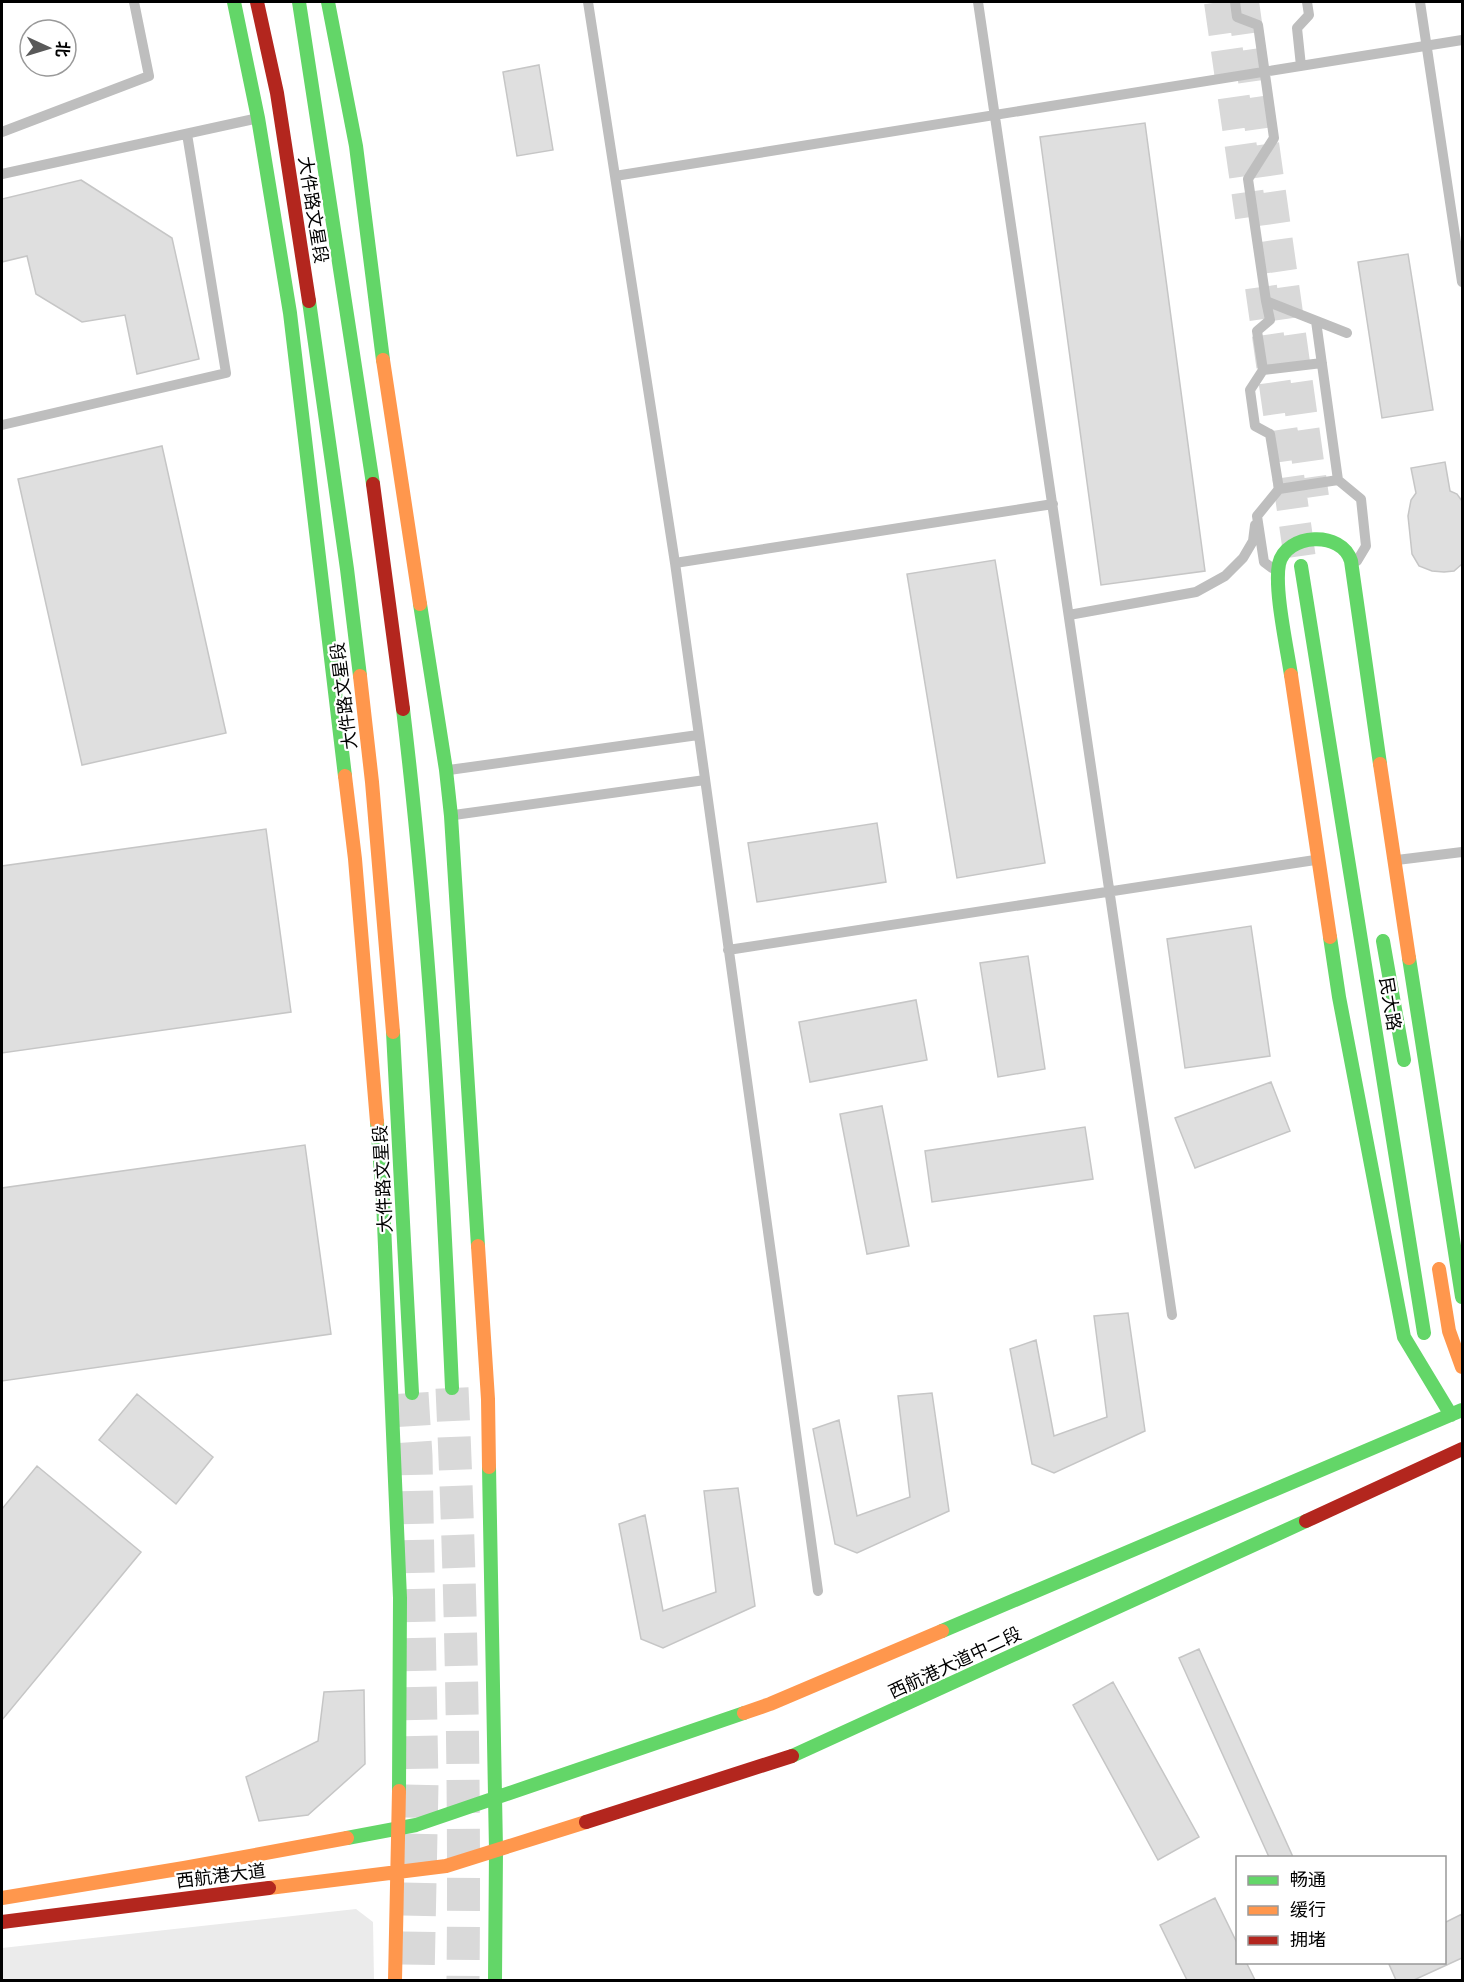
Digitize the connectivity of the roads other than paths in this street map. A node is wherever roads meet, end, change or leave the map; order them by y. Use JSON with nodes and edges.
{"nodes":[{"id":1,"x":134,"y":2,"type":"edge"},
{"id":2,"x":234,"y":2,"type":"edge"},
{"id":3,"x":257,"y":2,"type":"edge"},
{"id":4,"x":299,"y":2,"type":"edge"},
{"id":5,"x":328,"y":2,"type":"edge"},
{"id":6,"x":588,"y":2,"type":"edge"},
{"id":7,"x":978,"y":2,"type":"edge"},
{"id":8,"x":1235,"y":2,"type":"edge"},
{"id":9,"x":1307,"y":2,"type":"edge"},
{"id":10,"x":1420,"y":2,"type":"edge"},
{"id":11,"x":1462,"y":40,"type":"edge"},
{"id":12,"x":1427,"y":45,"type":"junction"},
{"id":13,"x":1301,"y":66,"type":"junction"},
{"id":14,"x":1265,"y":72,"type":"junction"},
{"id":15,"x":995,"y":115,"type":"junction"},
{"id":16,"x":258,"y":118,"type":"junction"},
{"id":17,"x":2,"y":132,"type":"edge"},
{"id":18,"x":187,"y":134,"type":"junction"},
{"id":19,"x":2,"y":174,"type":"edge"},
{"id":20,"x":615,"y":176,"type":"junction"},
{"id":21,"x":1462,"y":282,"type":"edge"},
{"id":22,"x":1266,"y":301,"type":"junction"},
{"id":23,"x":1316,"y":321,"type":"junction"},
{"id":24,"x":1347,"y":333,"type":"dead end"},
{"id":25,"x":1322,"y":363,"type":"junction"},
{"id":26,"x":1263,"y":370,"type":"junction"},
{"id":27,"x":2,"y":425,"type":"edge"},
{"id":28,"x":1338,"y":480,"type":"junction"},
{"id":29,"x":1279,"y":489,"type":"junction"},
{"id":30,"x":1053,"y":504,"type":"junction"},
{"id":31,"x":1257,"y":516,"type":"junction"},
{"id":32,"x":675,"y":563,"type":"junction"},
{"id":33,"x":1301,"y":567,"type":"tunnel mouth"},
{"id":34,"x":1352,"y":568,"type":"junction"},
{"id":35,"x":1278,"y":572,"type":"junction"},
{"id":36,"x":1069,"y":615,"type":"junction"},
{"id":37,"x":699,"y":735,"type":"junction"},
{"id":38,"x":446,"y":770,"type":"junction"},
{"id":39,"x":705,"y":780,"type":"junction"},
{"id":40,"x":451,"y":816,"type":"junction"},
{"id":41,"x":1462,"y":852,"type":"edge"},
{"id":42,"x":1318,"y":860,"type":"junction"},
{"id":43,"x":1394,"y":860,"type":"junction"},
{"id":44,"x":1110,"y":892,"type":"junction"},
{"id":45,"x":1381,"y":926,"type":"dead end"},
{"id":46,"x":728,"y":950,"type":"junction"},
{"id":47,"x":1406,"y":1077,"type":"dead end"},
{"id":48,"x":1436,"y":1250,"type":"dead end"},
{"id":49,"x":1462,"y":1297,"type":"edge"},
{"id":50,"x":1172,"y":1315,"type":"dead end"},
{"id":51,"x":1462,"y":1367,"type":"edge"},
{"id":52,"x":452,"y":1388,"type":"tunnel mouth"},
{"id":53,"x":412,"y":1393,"type":"tunnel mouth"},
{"id":54,"x":1458,"y":1425,"type":"edge"},
{"id":55,"x":1462,"y":1449,"type":"edge"},
{"id":56,"x":818,"y":1591,"type":"dead end"},
{"id":57,"x":495,"y":1798,"type":"junction"},
{"id":58,"x":399,"y":1828,"type":"junction"},
{"id":59,"x":496,"y":1850,"type":"junction"},
{"id":60,"x":446,"y":1866,"type":"joint"},
{"id":61,"x":397,"y":1872,"type":"junction"},
{"id":62,"x":2,"y":1898,"type":"edge"},
{"id":63,"x":2,"y":1922,"type":"edge"},
{"id":64,"x":394,"y":1980,"type":"edge"},
{"id":65,"x":495,"y":1980,"type":"edge"}],
"edges":[{"from":1,"to":17,"type":"lane"},
{"from":2,"to":16,"type":"main road"},
{"from":3,"to":53,"type":"main road","name":"大件路文星段"},
{"from":4,"to":52,"type":"main road","name":"大件路文星段"},
{"from":5,"to":38,"type":"main road"},
{"from":6,"to":20,"type":"lane"},
{"from":7,"to":15,"type":"lane"},
{"from":8,"to":14,"type":"lane"},
{"from":9,"to":13,"type":"lane"},
{"from":10,"to":12,"type":"lane"},
{"from":11,"to":12,"type":"lane"},
{"from":12,"to":13,"type":"lane"},
{"from":12,"to":21,"type":"lane"},
{"from":13,"to":14,"type":"lane"},
{"from":14,"to":15,"type":"lane"},
{"from":14,"to":22,"type":"lane"},
{"from":15,"to":20,"type":"lane"},
{"from":15,"to":30,"type":"lane"},
{"from":16,"to":18,"type":"lane"},
{"from":16,"to":58,"type":"main road"},
{"from":18,"to":19,"type":"lane"},
{"from":18,"to":27,"type":"lane"},
{"from":20,"to":32,"type":"lane"},
{"from":22,"to":23,"type":"lane"},
{"from":22,"to":26,"type":"lane"},
{"from":23,"to":24,"type":"lane"},
{"from":23,"to":25,"type":"lane"},
{"from":25,"to":26,"type":"lane"},
{"from":25,"to":28,"type":"lane"},
{"from":26,"to":29,"type":"lane"},
{"from":28,"to":29,"type":"lane"},
{"from":28,"to":34,"type":"lane"},
{"from":29,"to":31,"type":"lane"},
{"from":30,"to":32,"type":"lane"},
{"from":30,"to":36,"type":"lane"},
{"from":31,"to":35,"type":"lane"},
{"from":31,"to":36,"type":"lane"},
{"from":32,"to":37,"type":"lane"},
{"from":33,"to":54,"type":"main road","name":"民大路"},
{"from":34,"to":35,"type":"main road"},
{"from":34,"to":43,"type":"main road"},
{"from":35,"to":42,"type":"main road"},
{"from":36,"to":44,"type":"lane"},
{"from":37,"to":38,"type":"lane"},
{"from":37,"to":39,"type":"lane"},
{"from":38,"to":40,"type":"main road"},
{"from":39,"to":40,"type":"lane"},
{"from":39,"to":46,"type":"lane"},
{"from":40,"to":57,"type":"main road"},
{"from":41,"to":43,"type":"lane"},
{"from":42,"to":44,"type":"lane"},
{"from":42,"to":54,"type":"main road"},
{"from":43,"to":49,"type":"main road"},
{"from":44,"to":46,"type":"lane"},
{"from":44,"to":50,"type":"lane"},
{"from":45,"to":47,"type":"main road","name":"民大路"},
{"from":46,"to":56,"type":"lane"},
{"from":48,"to":51,"type":"main road"},
{"from":54,"to":57,"type":"main road"},
{"from":55,"to":59,"type":"main road","name":"西航港大道中二段"},
{"from":57,"to":58,"type":"main road"},
{"from":57,"to":59,"type":"main road"},
{"from":58,"to":61,"type":"main road"},
{"from":58,"to":62,"type":"main road"},
{"from":59,"to":60,"type":"main road","name":"西航港大道中二段"},
{"from":59,"to":65,"type":"main road"},
{"from":60,"to":61,"type":"main road","name":"西航港大道"},
{"from":61,"to":63,"type":"main road","name":"西航港大道"},
{"from":61,"to":64,"type":"main road"}]}
